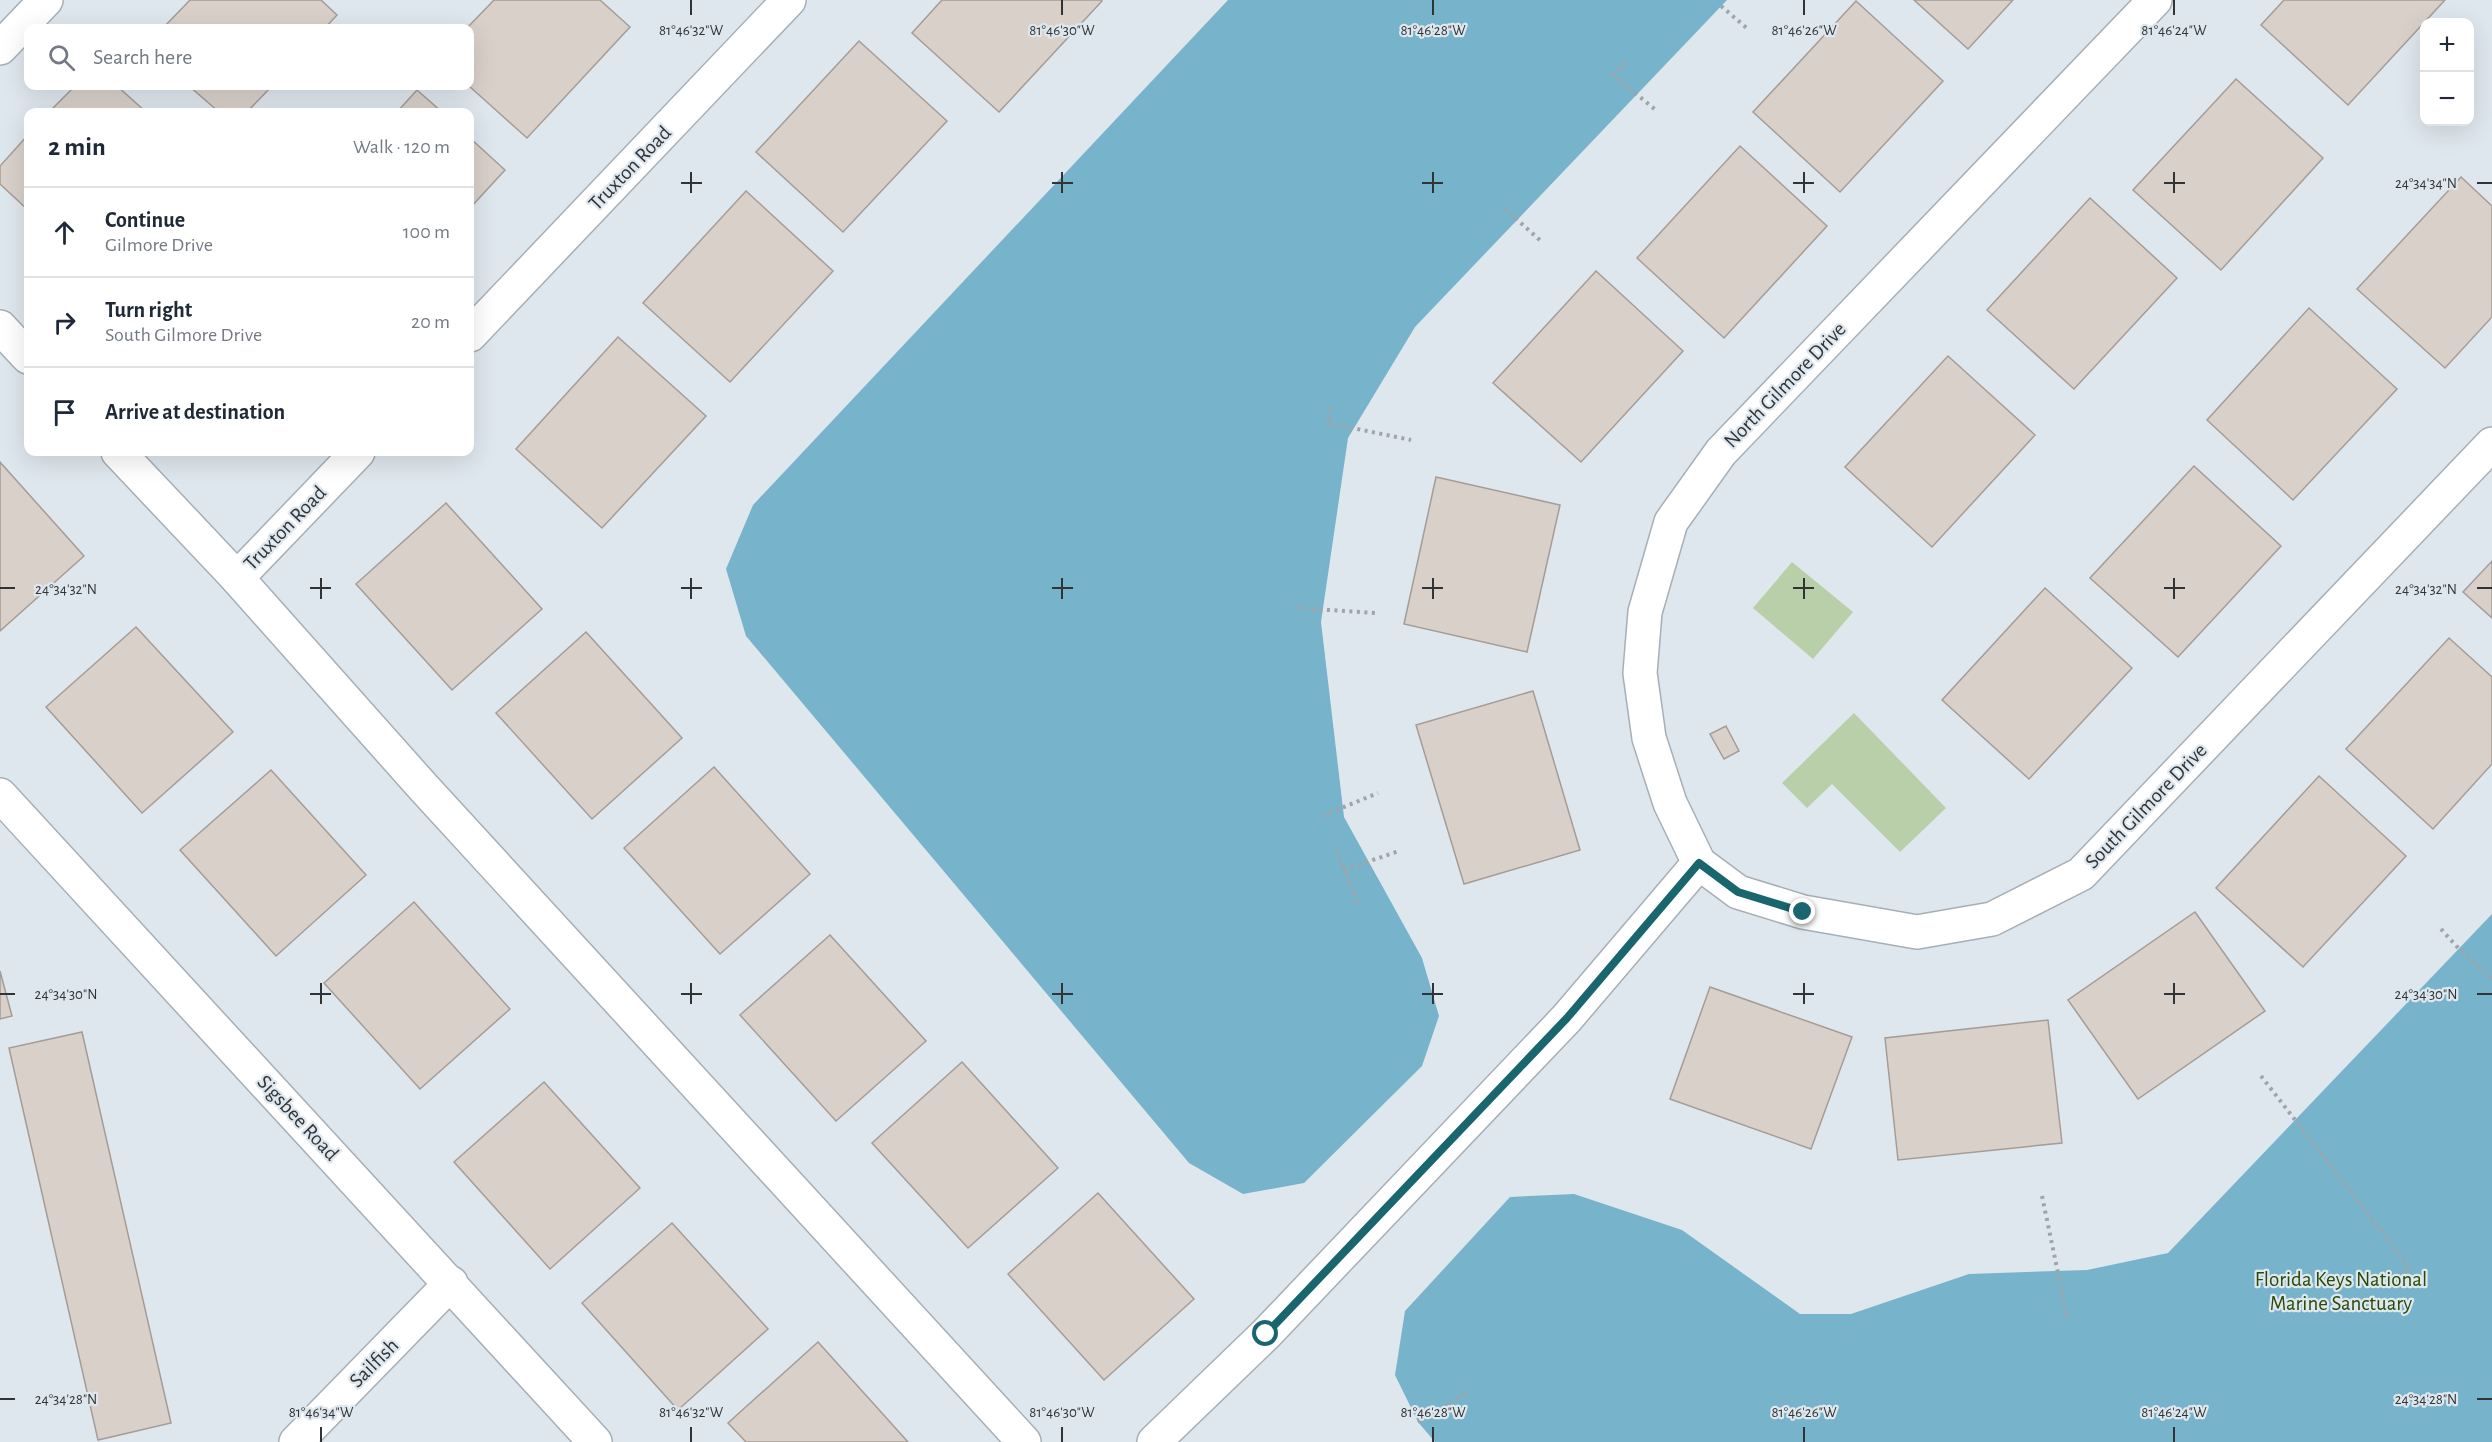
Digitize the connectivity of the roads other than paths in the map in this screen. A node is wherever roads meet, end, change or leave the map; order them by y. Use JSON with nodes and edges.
{"nodes":[{"id":1,"x":46,"y":0,"type":"edge"},
{"id":2,"x":789,"y":0,"type":"edge"},
{"id":3,"x":2155,"y":0,"type":"edge"},
{"id":4,"x":0,"y":48,"type":"edge"},
{"id":5,"x":0,"y":327,"type":"edge"},
{"id":6,"x":474,"y":331,"type":"edge"},
{"id":7,"x":24,"y":353,"type":"edge"},
{"id":8,"x":2492,"y":444,"type":"edge"},
{"id":9,"x":122,"y":456,"type":"edge"},
{"id":10,"x":354,"y":456,"type":"edge"},
{"id":11,"x":237,"y":578,"type":"junction"},
{"id":12,"x":0,"y":795,"type":"edge"},
{"id":13,"x":1699,"y":863,"type":"junction"},
{"id":14,"x":451,"y":1283,"type":"junction"},
{"id":15,"x":300,"y":1441,"type":"edge"},
{"id":16,"x":595,"y":1442,"type":"edge"},
{"id":17,"x":1024,"y":1442,"type":"edge"},
{"id":18,"x":1154,"y":1442,"type":"edge"}],
"edges":[{"from":1,"to":4,"type":"street"},
{"from":2,"to":6,"type":"street","name":"Truxton Road"},
{"from":3,"to":13,"type":"street","name":"North Gilmore Drive"},
{"from":5,"to":7,"type":"street"},
{"from":8,"to":13,"type":"street","name":"South Gilmore Drive"},
{"from":9,"to":11,"type":"street"},
{"from":10,"to":11,"type":"street","name":"Truxton Road"},
{"from":11,"to":17,"type":"street"},
{"from":12,"to":14,"type":"street","name":"Sigsbee Road"},
{"from":13,"to":18,"type":"street"},
{"from":14,"to":15,"type":"street","name":"Sailfish"},
{"from":14,"to":16,"type":"street","name":"Sigsbee Road"}]}
